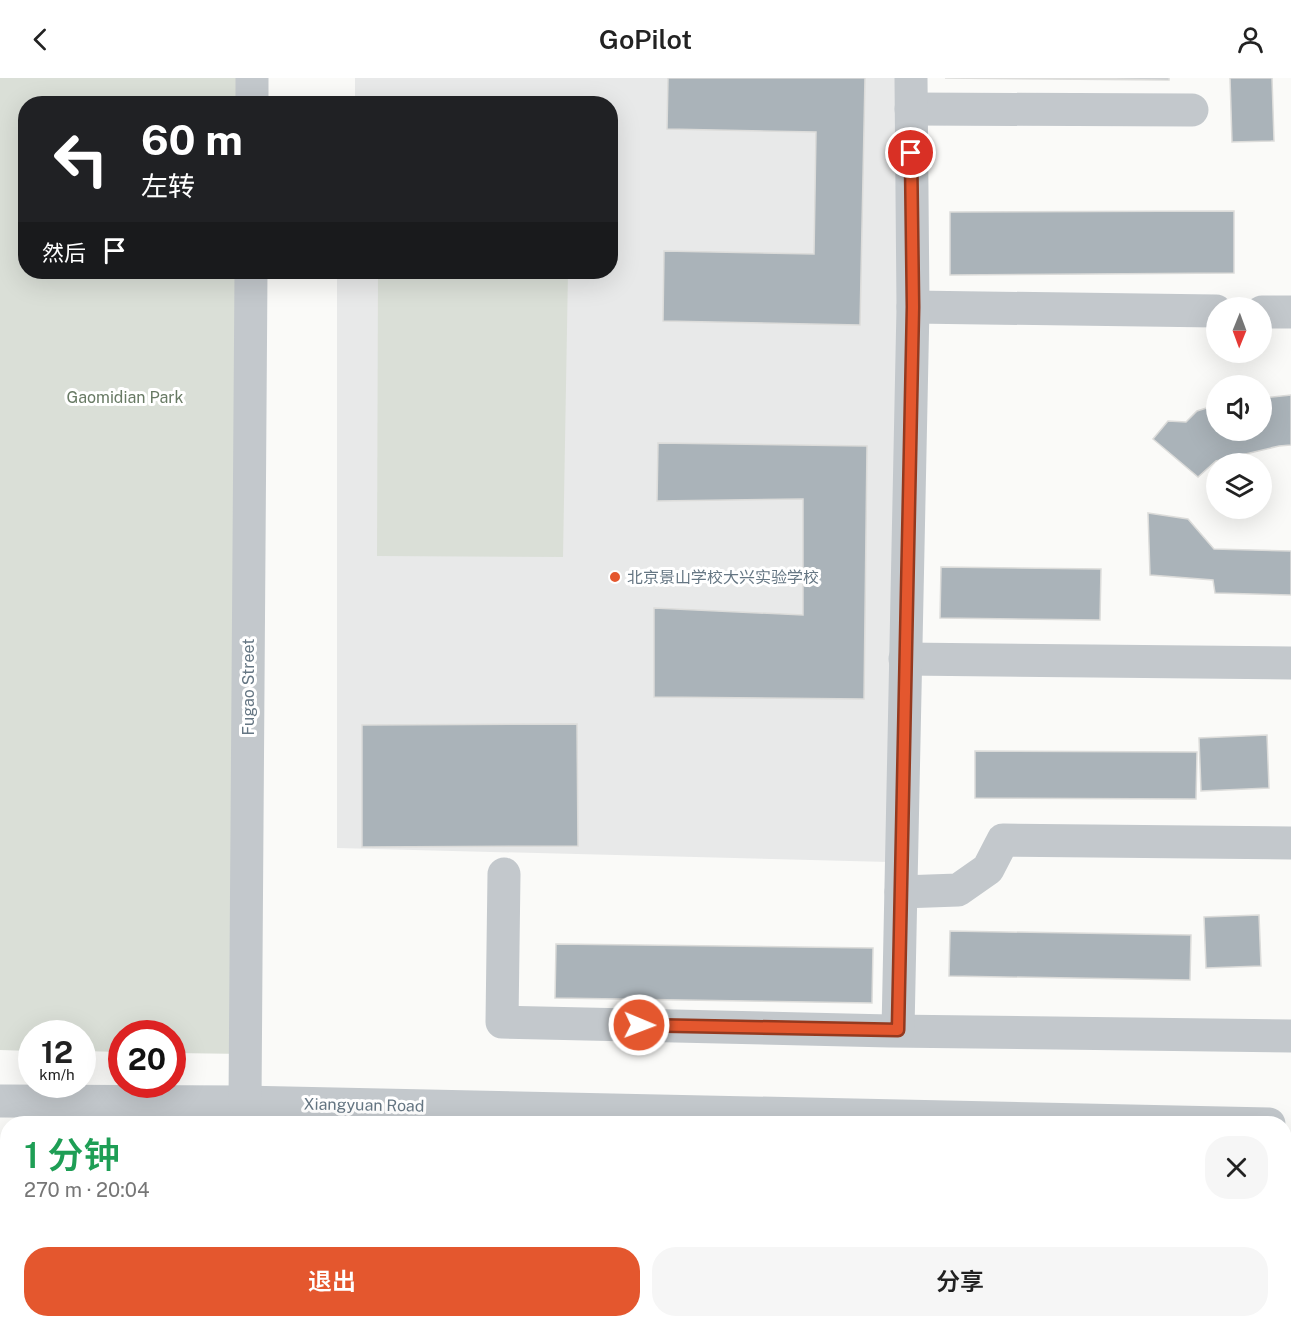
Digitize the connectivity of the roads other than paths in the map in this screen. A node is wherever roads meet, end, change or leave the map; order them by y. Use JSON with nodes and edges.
{"nodes":[{"id":1,"x":252,"y":78,"type":"edge"},
{"id":2,"x":911,"y":94,"type":"edge"},
{"id":3,"x":252,"y":96,"type":"edge"},
{"id":4,"x":1192,"y":110,"type":"dead end"},
{"id":5,"x":251,"y":279,"type":"edge"},
{"id":6,"x":913,"y":307,"type":"junction"},
{"id":7,"x":1206,"y":311,"type":"edge"},
{"id":8,"x":1272,"y":312,"type":"edge"},
{"id":9,"x":1291,"y":312,"type":"edge"},
{"id":10,"x":905,"y":659,"type":"junction"},
{"id":11,"x":1291,"y":663,"type":"edge"},
{"id":12,"x":1291,"y":843,"type":"edge"},
{"id":13,"x":504,"y":874,"type":"dead end"},
{"id":14,"x":901,"y":892,"type":"junction"},
{"id":15,"x":898,"y":1030,"type":"junction"},
{"id":16,"x":1291,"y":1036,"type":"edge"},
{"id":17,"x":0,"y":1101,"type":"edge"},
{"id":18,"x":245,"y":1102,"type":"junction"},
{"id":19,"x":897,"y":1116,"type":"edge"}],
"edges":[{"from":1,"to":3,"type":"street"},
{"from":2,"to":4,"type":"street"},
{"from":2,"to":6,"type":"street"},
{"from":5,"to":18,"type":"street","name":"Fugao Street"},
{"from":6,"to":7,"type":"street"},
{"from":6,"to":10,"type":"street"},
{"from":8,"to":9,"type":"street"},
{"from":10,"to":11,"type":"street"},
{"from":10,"to":14,"type":"street"},
{"from":12,"to":14,"type":"street"},
{"from":13,"to":15,"type":"street"},
{"from":14,"to":15,"type":"street"},
{"from":15,"to":16,"type":"street"},
{"from":17,"to":18,"type":"street","name":"Xiangyuan Road"},
{"from":18,"to":19,"type":"street","name":"Xiangyuan Road"}]}
